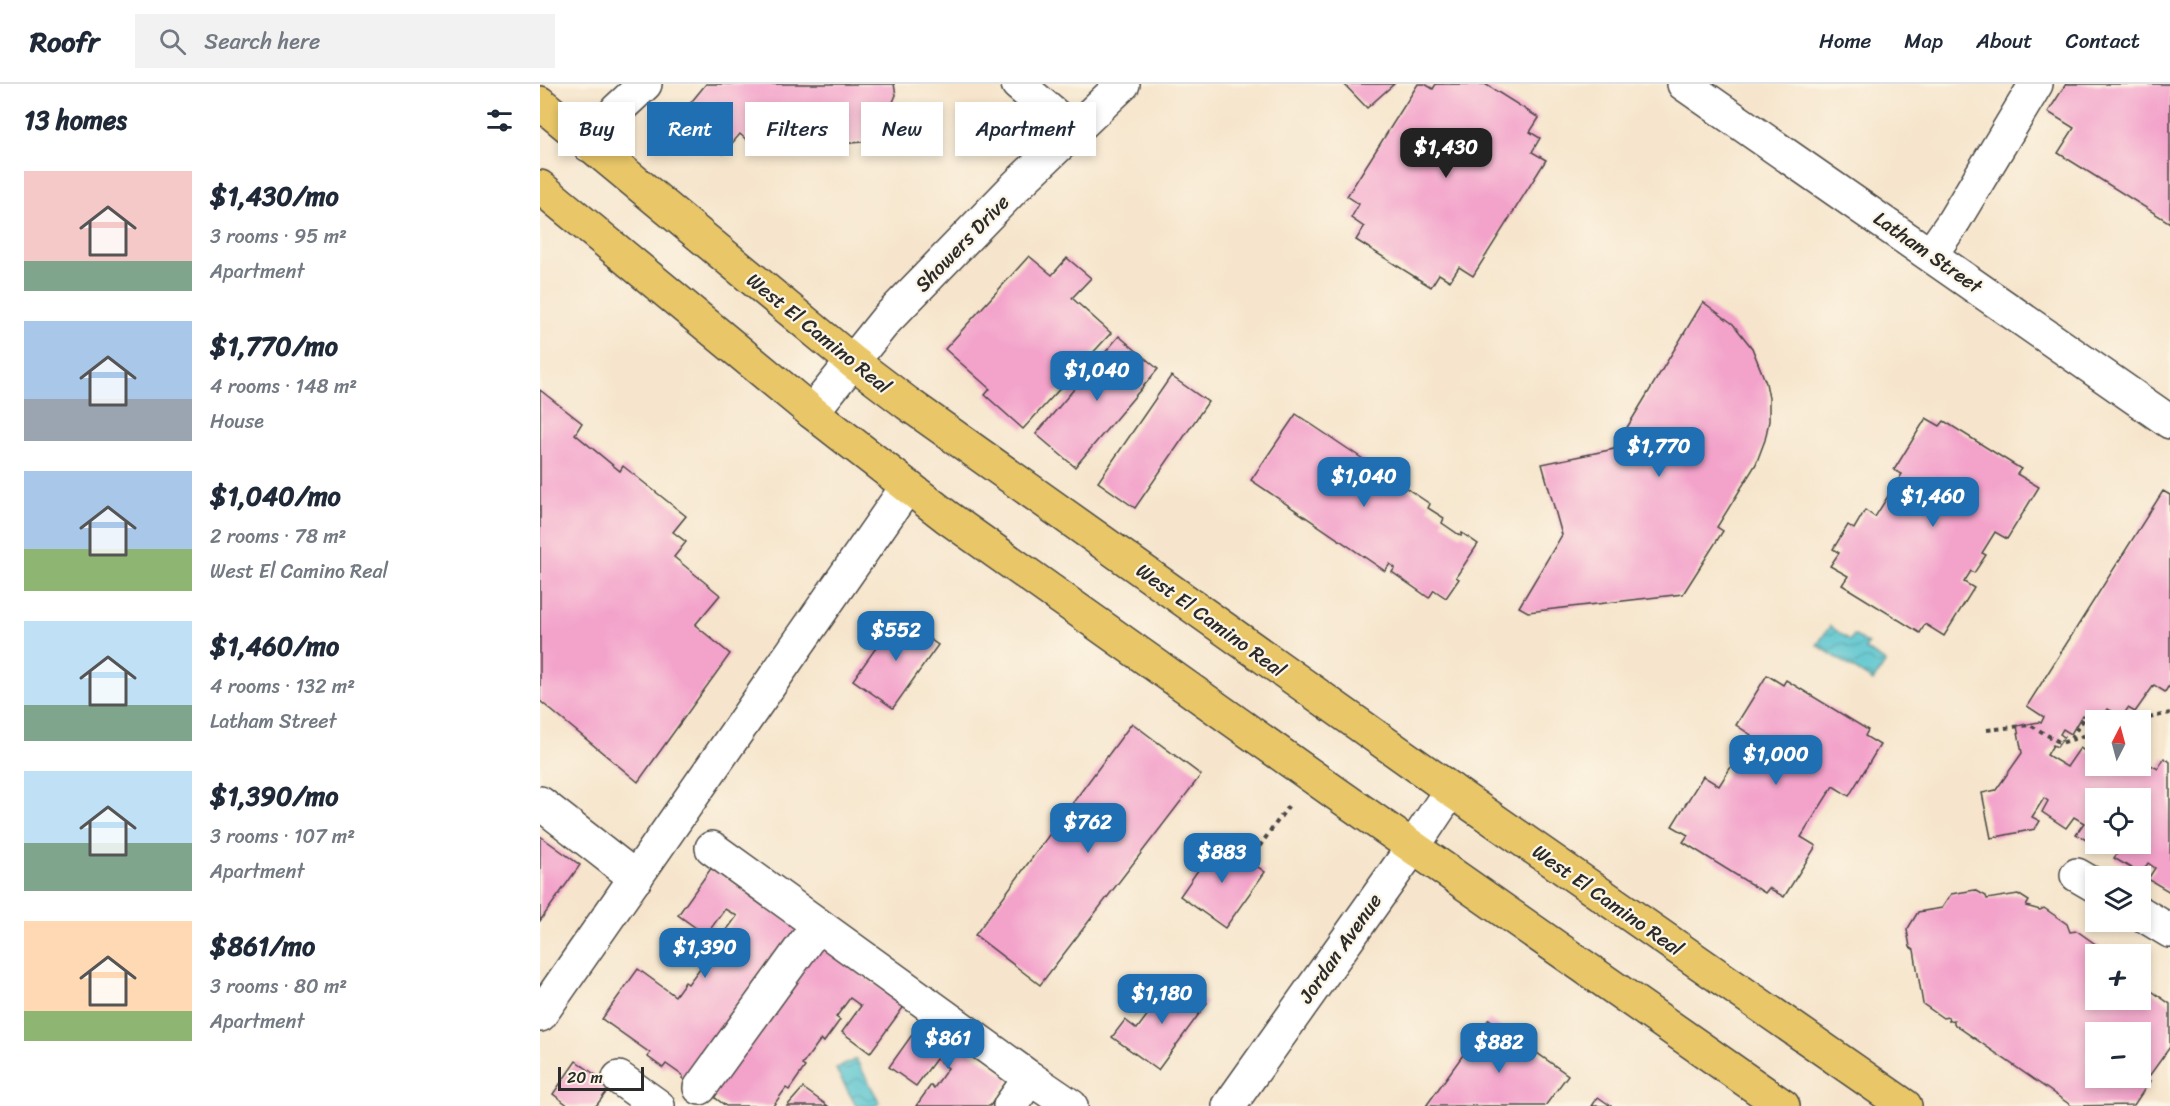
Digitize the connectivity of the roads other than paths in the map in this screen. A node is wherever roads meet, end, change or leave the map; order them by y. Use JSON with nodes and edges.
{"nodes":[{"id":1,"x":645,"y":84,"type":"edge"},
{"id":2,"x":1018,"y":84,"type":"edge"},
{"id":3,"x":1123,"y":84,"type":"edge"},
{"id":4,"x":2036,"y":84,"type":"edge"},
{"id":5,"x":1705,"y":90,"type":"edge"},
{"id":6,"x":626,"y":102,"type":"edge"},
{"id":7,"x":1039,"y":102,"type":"edge"},
{"id":8,"x":540,"y":103,"type":"edge"},
{"id":9,"x":1096,"y":109,"type":"edge"},
{"id":10,"x":558,"y":118,"type":"edge"},
{"id":11,"x":602,"y":156,"type":"edge"},
{"id":12,"x":1048,"y":156,"type":"edge"},
{"id":13,"x":540,"y":187,"type":"edge"},
{"id":14,"x":1931,"y":254,"type":"junction"},
{"id":15,"x":853,"y":362,"type":"junction"},
{"id":16,"x":812,"y":412,"type":"junction"},
{"id":17,"x":2170,"y":422,"type":"edge"},
{"id":18,"x":907,"y":487,"type":"junction"},
{"id":19,"x":1451,"y":790,"type":"junction"},
{"id":20,"x":540,"y":803,"type":"edge"},
{"id":21,"x":1413,"y":847,"type":"junction"},
{"id":22,"x":712,"y":848,"type":"dead end"},
{"id":23,"x":636,"y":878,"type":"junction"},
{"id":24,"x":2151,"y":920,"type":"edge"},
{"id":25,"x":818,"y":925,"type":"junction"},
{"id":26,"x":2170,"y":931,"type":"edge"},
{"id":27,"x":540,"y":1015,"type":"edge"},
{"id":28,"x":619,"y":1078,"type":"dead end"},
{"id":29,"x":1030,"y":1078,"type":"junction"},
{"id":30,"x":700,"y":1088,"type":"dead end"},
{"id":31,"x":1774,"y":1103,"type":"edge"},
{"id":32,"x":658,"y":1106,"type":"edge"},
{"id":33,"x":1010,"y":1106,"type":"edge"},
{"id":34,"x":1071,"y":1106,"type":"edge"},
{"id":35,"x":1229,"y":1106,"type":"edge"},
{"id":36,"x":1905,"y":1106,"type":"edge"}],
"edges":[{"from":1,"to":6,"type":"street"},
{"from":2,"to":7,"type":"street"},
{"from":3,"to":9,"type":"street","name":"Showers Drive"},
{"from":4,"to":14,"type":"street"},
{"from":5,"to":14,"type":"street","name":"Latham Street"},
{"from":8,"to":10,"type":"main road","name":"West El Camino Real"},
{"from":11,"to":15,"type":"main road","name":"West El Camino Real"},
{"from":12,"to":15,"type":"street","name":"Showers Drive"},
{"from":13,"to":16,"type":"main road"},
{"from":14,"to":17,"type":"street","name":"Latham Street"},
{"from":15,"to":16,"type":"street","name":"Showers Drive"},
{"from":15,"to":19,"type":"main road","name":"West El Camino Real"},
{"from":16,"to":18,"type":"main road"},
{"from":18,"to":21,"type":"main road"},
{"from":18,"to":23,"type":"street"},
{"from":19,"to":21,"type":"street","name":"Jordan Avenue"},
{"from":19,"to":36,"type":"main road","name":"West El Camino Real"},
{"from":20,"to":23,"type":"street"},
{"from":21,"to":31,"type":"main road"},
{"from":21,"to":35,"type":"street","name":"Jordan Avenue"},
{"from":22,"to":25,"type":"street"},
{"from":23,"to":27,"type":"street"},
{"from":24,"to":26,"type":"street"},
{"from":25,"to":29,"type":"street"},
{"from":25,"to":30,"type":"street"},
{"from":28,"to":32,"type":"street"},
{"from":29,"to":33,"type":"street"},
{"from":29,"to":34,"type":"street"}]}
